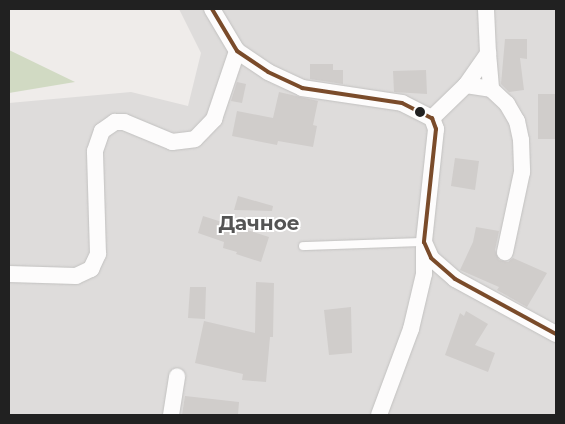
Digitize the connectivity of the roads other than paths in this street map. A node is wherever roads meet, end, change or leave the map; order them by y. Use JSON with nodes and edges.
{"nodes":[{"id":1,"x":212,"y":9,"type":"edge"},
{"id":2,"x":486,"y":9,"type":"edge"},
{"id":3,"x":237,"y":51,"type":"junction"},
{"id":4,"x":488,"y":53,"type":"junction"},
{"id":5,"x":250,"y":62,"type":"junction"},
{"id":6,"x":230,"y":74,"type":"junction"},
{"id":7,"x":466,"y":85,"type":"junction"},
{"id":8,"x":491,"y":89,"type":"junction"},
{"id":9,"x":432,"y":118,"type":"junction"},
{"id":10,"x":424,"y":242,"type":"junction"},
{"id":11,"x":303,"y":246,"type":"dead end"},
{"id":12,"x":505,"y":252,"type":"dead end"},
{"id":13,"x":443,"y":270,"type":"junction"},
{"id":14,"x":9,"y":274,"type":"edge"},
{"id":15,"x":424,"y":274,"type":"junction"},
{"id":16,"x":556,"y":334,"type":"edge"},
{"id":17,"x":177,"y":376,"type":"dead end"},
{"id":18,"x":171,"y":415,"type":"edge"},
{"id":19,"x":378,"y":415,"type":"edge"}],
"edges":[{"from":1,"to":3,"type":"street"},
{"from":2,"to":4,"type":"street"},
{"from":3,"to":5,"type":"street"},
{"from":3,"to":6,"type":"street"},
{"from":4,"to":7,"type":"street"},
{"from":4,"to":8,"type":"street"},
{"from":5,"to":6,"type":"street"},
{"from":5,"to":9,"type":"street"},
{"from":6,"to":14,"type":"street"},
{"from":7,"to":8,"type":"street"},
{"from":7,"to":9,"type":"street"},
{"from":8,"to":12,"type":"street"},
{"from":9,"to":10,"type":"street"},
{"from":10,"to":11,"type":"lane"},
{"from":10,"to":13,"type":"street"},
{"from":10,"to":15,"type":"street"},
{"from":13,"to":15,"type":"street"},
{"from":13,"to":16,"type":"street"},
{"from":15,"to":19,"type":"street"},
{"from":17,"to":18,"type":"street"}]}
